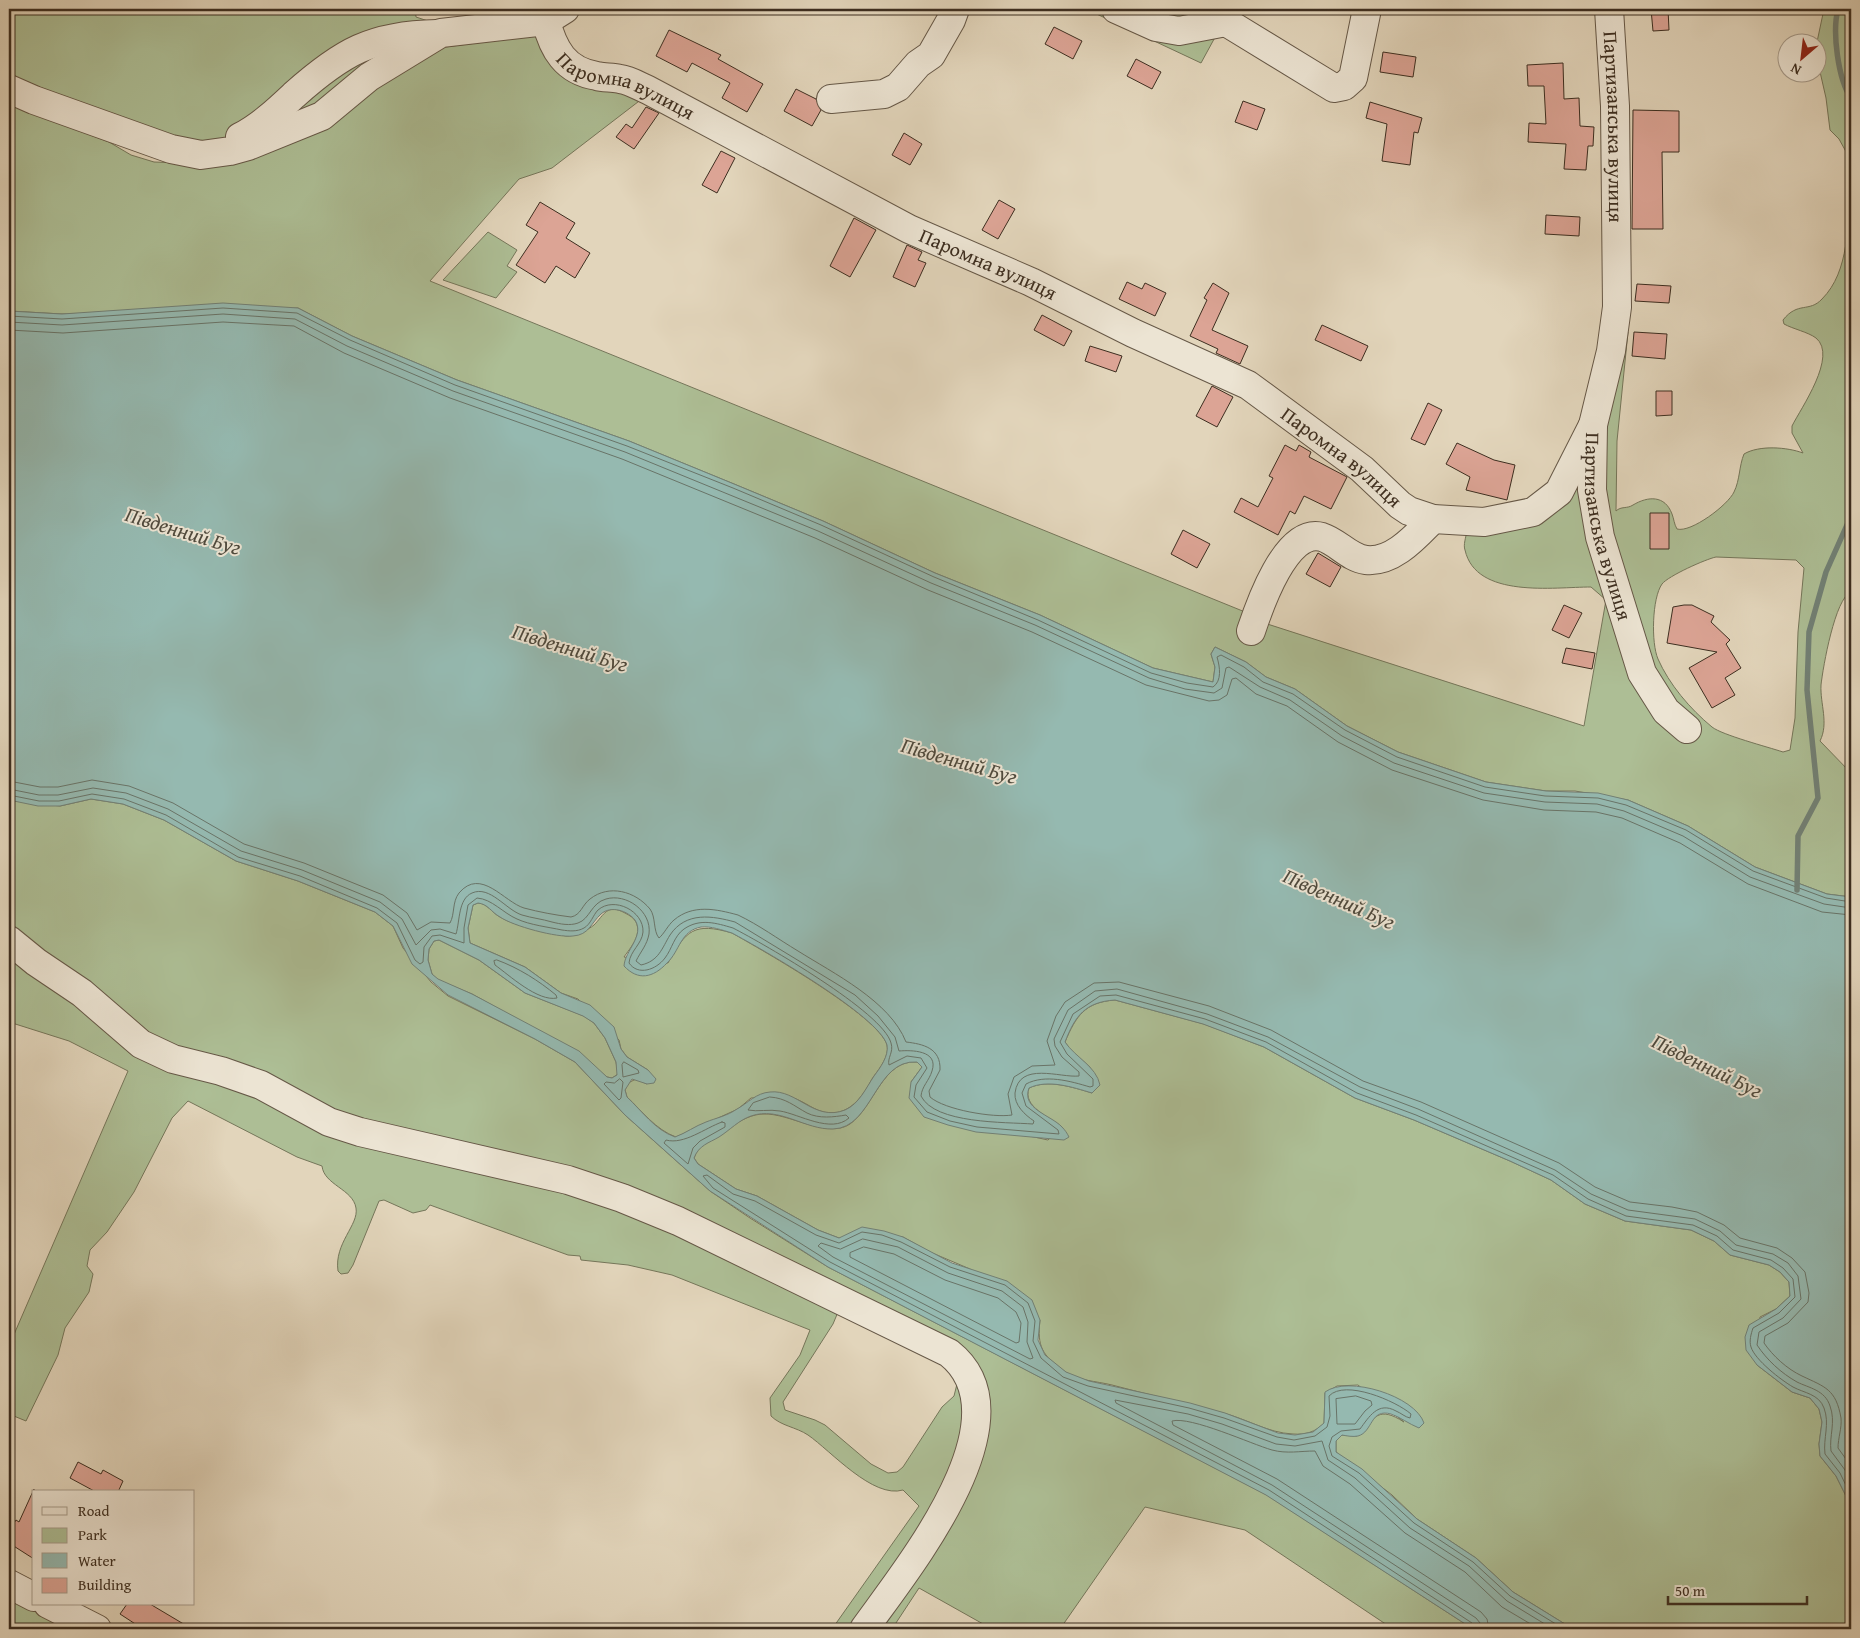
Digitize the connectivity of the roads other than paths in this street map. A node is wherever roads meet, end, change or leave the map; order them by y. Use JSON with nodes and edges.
{"nodes":[{"id":1,"x":955,"y":9,"type":"edge"},
{"id":2,"x":1116,"y":9,"type":"edge"},
{"id":3,"x":1367,"y":9,"type":"edge"},
{"id":4,"x":1609,"y":9,"type":"edge"},
{"id":5,"x":556,"y":15,"type":"edge"},
{"id":6,"x":1220,"y":15,"type":"edge"},
{"id":7,"x":9,"y":89,"type":"edge"},
{"id":8,"x":830,"y":99,"type":"dead end"},
{"id":9,"x":1593,"y":425,"type":"junction"},
{"id":10,"x":1433,"y":519,"type":"junction"},
{"id":11,"x":1251,"y":631,"type":"dead end"},
{"id":12,"x":1687,"y":729,"type":"dead end"},
{"id":13,"x":9,"y":940,"type":"edge"},
{"id":14,"x":9,"y":1584,"type":"edge"},
{"id":15,"x":32,"y":1596,"type":"edge"},
{"id":16,"x":52,"y":1606,"type":"edge"},
{"id":17,"x":97,"y":1629,"type":"edge"},
{"id":18,"x":864,"y":1629,"type":"edge"}],
"edges":[{"from":1,"to":8,"type":"street"},
{"from":2,"to":6,"type":"street"},
{"from":3,"to":6,"type":"street"},
{"from":4,"to":9,"type":"street","name":"Партизанська вулиця"},
{"from":5,"to":7,"type":"street"},
{"from":5,"to":10,"type":"street","name":"Паромна вулиця"},
{"from":9,"to":10,"type":"street","name":"Паромна вулиця"},
{"from":9,"to":12,"type":"street","name":"Партизанська вулиця"},
{"from":10,"to":11,"type":"street"},
{"from":13,"to":18,"type":"street"},
{"from":14,"to":15,"type":"street"},
{"from":16,"to":17,"type":"street"}]}
